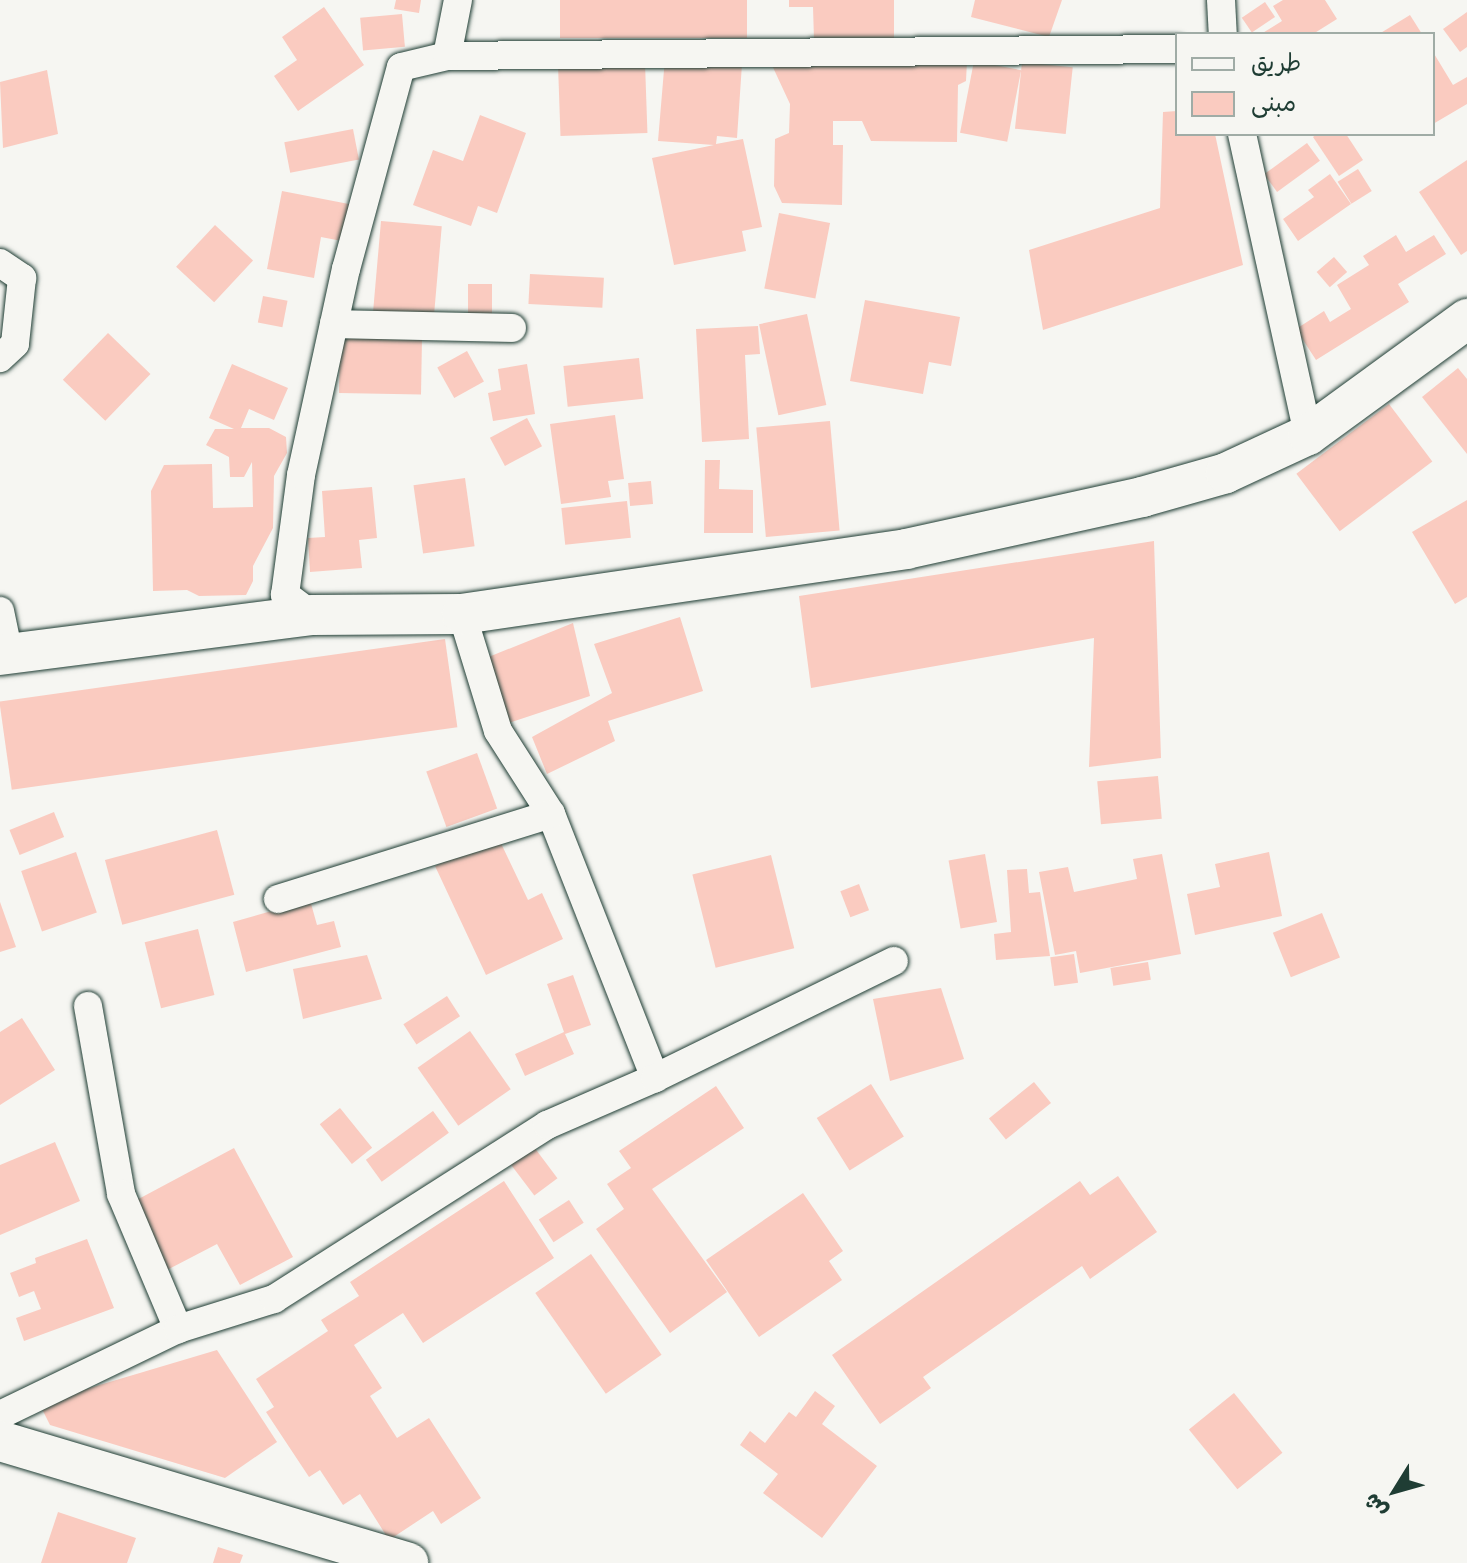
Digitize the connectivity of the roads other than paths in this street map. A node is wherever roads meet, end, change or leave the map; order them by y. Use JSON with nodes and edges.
{"nodes":[{"id":1,"x":458,"y":0,"type":"edge"},
{"id":2,"x":1221,"y":0,"type":"edge"},
{"id":3,"x":1223,"y":32,"type":"edge"},
{"id":4,"x":1175,"y":49,"type":"edge"},
{"id":5,"x":447,"y":56,"type":"junction"},
{"id":6,"x":1242,"y":136,"type":"edge"},
{"id":7,"x":0,"y":263,"type":"edge"},
{"id":8,"x":1467,"y":319,"type":"edge"},
{"id":9,"x":334,"y":324,"type":"junction"},
{"id":10,"x":512,"y":328,"type":"dead end"},
{"id":11,"x":0,"y":358,"type":"edge"},
{"id":12,"x":1308,"y":435,"type":"junction"},
{"id":13,"x":0,"y":611,"type":"edge"},
{"id":14,"x":462,"y":614,"type":"junction"},
{"id":15,"x":312,"y":615,"type":"junction"},
{"id":16,"x":4,"y":654,"type":"edge"},
{"id":17,"x":551,"y":814,"type":"junction"},
{"id":18,"x":278,"y":899,"type":"dead end"},
{"id":19,"x":894,"y":961,"type":"dead end"},
{"id":20,"x":88,"y":1006,"type":"dead end"},
{"id":21,"x":655,"y":1078,"type":"junction"},
{"id":22,"x":178,"y":1329,"type":"junction"},
{"id":23,"x":0,"y":1415,"type":"edge"},
{"id":24,"x":10,"y":1449,"type":"edge"},
{"id":25,"x":408,"y":1563,"type":"edge"}],
"edges":[{"from":1,"to":5,"type":"street"},
{"from":2,"to":3,"type":"street"},
{"from":4,"to":5,"type":"street"},
{"from":5,"to":9,"type":"street"},
{"from":6,"to":12,"type":"street"},
{"from":7,"to":11,"type":"street"},
{"from":8,"to":12,"type":"main road"},
{"from":9,"to":10,"type":"street"},
{"from":9,"to":15,"type":"street"},
{"from":12,"to":14,"type":"main road"},
{"from":13,"to":16,"type":"street"},
{"from":14,"to":15,"type":"main road"},
{"from":14,"to":17,"type":"street"},
{"from":15,"to":16,"type":"main road"},
{"from":17,"to":18,"type":"street"},
{"from":17,"to":21,"type":"street"},
{"from":19,"to":21,"type":"street"},
{"from":20,"to":22,"type":"street"},
{"from":21,"to":22,"type":"street"},
{"from":22,"to":23,"type":"street"},
{"from":24,"to":25,"type":"main road"}]}
